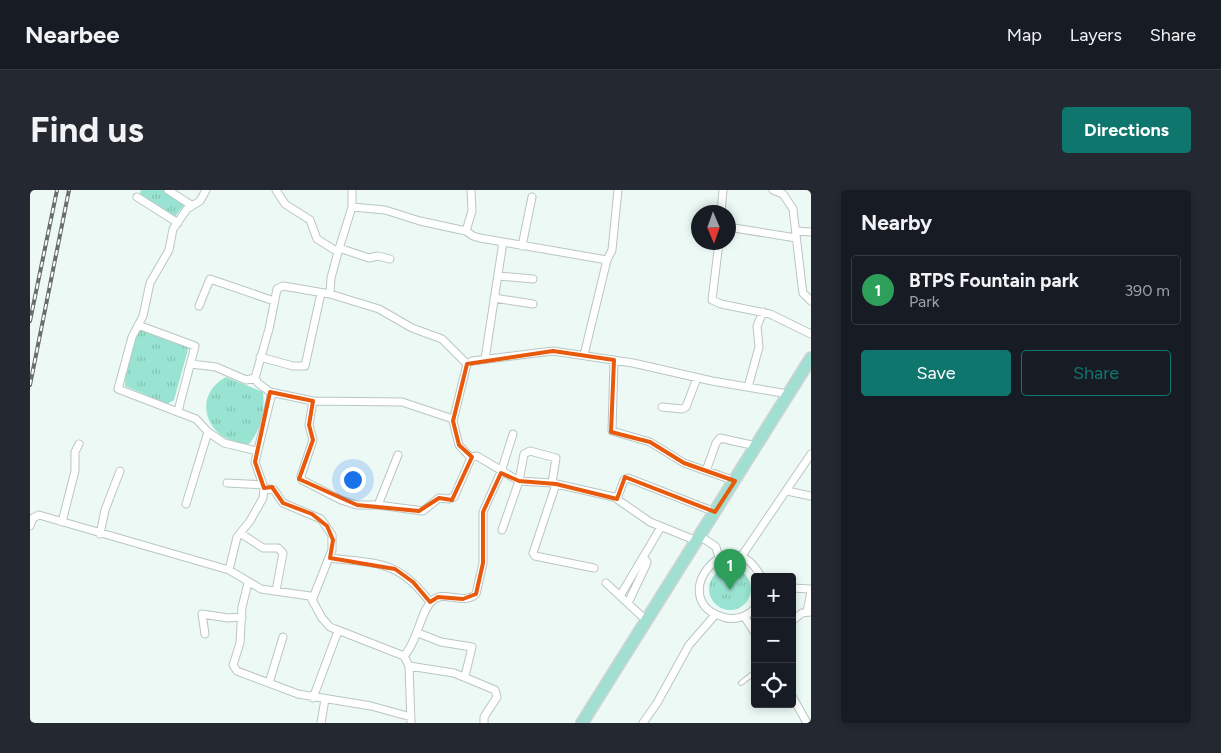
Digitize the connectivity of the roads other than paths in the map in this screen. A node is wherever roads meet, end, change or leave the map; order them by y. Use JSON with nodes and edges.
{"nodes":[{"id":1,"x":168,"y":190,"type":"edge"},
{"id":2,"x":206,"y":190,"type":"edge"},
{"id":3,"x":276,"y":190,"type":"edge"},
{"id":4,"x":352,"y":190,"type":"edge"},
{"id":5,"x":471,"y":190,"type":"edge"},
{"id":6,"x":618,"y":190,"type":"edge"},
{"id":7,"x":723,"y":190,"type":"edge"},
{"id":8,"x":773,"y":190,"type":"edge"},
{"id":9,"x":137,"y":197,"type":"dead end"},
{"id":10,"x":532,"y":198,"type":"dead end"},
{"id":11,"x":191,"y":205,"type":"junction"},
{"id":12,"x":722,"y":205,"type":"edge"},
{"id":13,"x":352,"y":207,"type":"junction"},
{"id":14,"x":178,"y":223,"type":"junction"},
{"id":15,"x":736,"y":228,"type":"edge"},
{"id":16,"x":466,"y":231,"type":"junction"},
{"id":17,"x":811,"y":232,"type":"edge"},
{"id":18,"x":796,"y":234,"type":"junction"},
{"id":19,"x":503,"y":242,"type":"junction"},
{"id":20,"x":522,"y":246,"type":"junction"},
{"id":21,"x":338,"y":250,"type":"junction"},
{"id":22,"x":718,"y":250,"type":"edge"},
{"id":23,"x":390,"y":259,"type":"dead end"},
{"id":24,"x":606,"y":260,"type":"junction"},
{"id":25,"x":498,"y":276,"type":"junction"},
{"id":26,"x":533,"y":280,"type":"dead end"},
{"id":27,"x":321,"y":293,"type":"junction"},
{"id":28,"x":330,"y":294,"type":"junction"},
{"id":29,"x":494,"y":298,"type":"junction"},
{"id":30,"x":274,"y":301,"type":"junction"},
{"id":31,"x":811,"y":301,"type":"edge"},
{"id":32,"x":533,"y":304,"type":"dead end"},
{"id":33,"x":199,"y":306,"type":"dead end"},
{"id":34,"x":763,"y":312,"type":"junction"},
{"id":35,"x":138,"y":325,"type":"junction"},
{"id":36,"x":811,"y":334,"type":"edge"},
{"id":37,"x":584,"y":355,"type":"junction"},
{"id":38,"x":260,"y":357,"type":"junction"},
{"id":39,"x":811,"y":358,"type":"edge"},
{"id":40,"x":485,"y":359,"type":"junction"},
{"id":41,"x":614,"y":360,"type":"junction"},
{"id":42,"x":191,"y":364,"type":"junction"},
{"id":43,"x":468,"y":364,"type":"junction"},
{"id":44,"x":255,"y":378,"type":"junction"},
{"id":45,"x":697,"y":378,"type":"junction"},
{"id":46,"x":748,"y":387,"type":"junction"},
{"id":47,"x":270,"y":392,"type":"junction"},
{"id":48,"x":788,"y":394,"type":"junction"},
{"id":49,"x":313,"y":401,"type":"junction"},
{"id":50,"x":662,"y":407,"type":"dead end"},
{"id":51,"x":178,"y":411,"type":"junction"},
{"id":52,"x":453,"y":419,"type":"junction"},
{"id":53,"x":208,"y":432,"type":"junction"},
{"id":54,"x":513,"y":434,"type":"dead end"},
{"id":55,"x":79,"y":444,"type":"dead end"},
{"id":56,"x":756,"y":446,"type":"junction"},
{"id":57,"x":257,"y":452,"type":"junction"},
{"id":58,"x":811,"y":454,"type":"edge"},
{"id":59,"x":398,"y":455,"type":"dead end"},
{"id":60,"x":471,"y":457,"type":"junction"},
{"id":61,"x":120,"y":471,"type":"dead end"},
{"id":62,"x":706,"y":471,"type":"junction"},
{"id":63,"x":501,"y":472,"type":"junction"},
{"id":64,"x":519,"y":481,"type":"junction"},
{"id":65,"x":735,"y":481,"type":"junction"},
{"id":66,"x":227,"y":484,"type":"dead end"},
{"id":67,"x":554,"y":484,"type":"junction"},
{"id":68,"x":263,"y":487,"type":"junction"},
{"id":69,"x":787,"y":491,"type":"junction"},
{"id":70,"x":811,"y":496,"type":"edge"},
{"id":71,"x":617,"y":499,"type":"junction"},
{"id":72,"x":186,"y":504,"type":"dead end"},
{"id":73,"x":378,"y":505,"type":"junction"},
{"id":74,"x":715,"y":512,"type":"junction"},
{"id":75,"x":62,"y":522,"type":"junction"},
{"id":76,"x":30,"y":526,"type":"edge"},
{"id":77,"x":661,"y":527,"type":"junction"},
{"id":78,"x":502,"y":530,"type":"dead end"},
{"id":79,"x":240,"y":533,"type":"junction"},
{"id":80,"x":100,"y":534,"type":"junction"},
{"id":81,"x":698,"y":539,"type":"junction"},
{"id":82,"x":643,"y":557,"type":"junction"},
{"id":83,"x":741,"y":557,"type":"junction"},
{"id":84,"x":330,"y":558,"type":"junction"},
{"id":85,"x":719,"y":558,"type":"junction"},
{"id":86,"x":594,"y":568,"type":"dead end"},
{"id":87,"x":229,"y":570,"type":"junction"},
{"id":88,"x":759,"y":573,"type":"edge"},
{"id":89,"x":248,"y":583,"type":"junction"},
{"id":90,"x":606,"y":584,"type":"dead end"},
{"id":91,"x":796,"y":588,"type":"edge"},
{"id":92,"x":276,"y":590,"type":"junction"},
{"id":93,"x":811,"y":590,"type":"edge"},
{"id":94,"x":620,"y":596,"type":"junction"},
{"id":95,"x":313,"y":598,"type":"junction"},
{"id":96,"x":430,"y":602,"type":"junction"},
{"id":97,"x":628,"y":604,"type":"junction"},
{"id":98,"x":751,"y":611,"type":"edge"},
{"id":99,"x":809,"y":612,"type":"edge"},
{"id":100,"x":715,"y":615,"type":"junction"},
{"id":101,"x":744,"y":616,"type":"junction"},
{"id":102,"x":242,"y":617,"type":"junction"},
{"id":103,"x":796,"y":619,"type":"edge"},
{"id":104,"x":647,"y":621,"type":"junction"},
{"id":105,"x":751,"y":627,"type":"edge"},
{"id":106,"x":338,"y":631,"type":"junction"},
{"id":107,"x":418,"y":633,"type":"junction"},
{"id":108,"x":204,"y":634,"type":"dead end"},
{"id":109,"x":283,"y":637,"type":"dead end"},
{"id":110,"x":404,"y":656,"type":"junction"},
{"id":111,"x":409,"y":666,"type":"junction"},
{"id":112,"x":751,"y":675,"type":"edge"},
{"id":113,"x":465,"y":676,"type":"junction"},
{"id":114,"x":269,"y":683,"type":"junction"},
{"id":115,"x":740,"y":683,"type":"dead end"},
{"id":116,"x":313,"y":698,"type":"junction"},
{"id":117,"x":325,"y":699,"type":"junction"},
{"id":118,"x":796,"y":703,"type":"edge"},
{"id":119,"x":411,"y":720,"type":"edge"},
{"id":120,"x":321,"y":723,"type":"edge"},
{"id":121,"x":484,"y":723,"type":"edge"},
{"id":122,"x":582,"y":723,"type":"edge"},
{"id":123,"x":643,"y":723,"type":"edge"},
{"id":124,"x":807,"y":723,"type":"edge"}],
"edges":[{"from":1,"to":11,"type":"street"},
{"from":2,"to":11,"type":"street"},
{"from":3,"to":21,"type":"street"},
{"from":4,"to":13,"type":"street"},
{"from":5,"to":16,"type":"street"},
{"from":6,"to":24,"type":"street"},
{"from":7,"to":12,"type":"street"},
{"from":8,"to":18,"type":"street"},
{"from":9,"to":14,"type":"street"},
{"from":10,"to":20,"type":"street"},
{"from":11,"to":14,"type":"street"},
{"from":13,"to":16,"type":"street"},
{"from":13,"to":21,"type":"street"},
{"from":14,"to":35,"type":"street"},
{"from":15,"to":18,"type":"street"},
{"from":16,"to":19,"type":"street"},
{"from":17,"to":18,"type":"street"},
{"from":18,"to":31,"type":"street"},
{"from":19,"to":20,"type":"street"},
{"from":19,"to":25,"type":"street"},
{"from":20,"to":24,"type":"street"},
{"from":21,"to":23,"type":"street"},
{"from":21,"to":28,"type":"street"},
{"from":22,"to":34,"type":"street"},
{"from":24,"to":37,"type":"street"},
{"from":25,"to":26,"type":"street"},
{"from":25,"to":29,"type":"street"},
{"from":27,"to":28,"type":"street"},
{"from":27,"to":30,"type":"street"},
{"from":27,"to":38,"type":"street"},
{"from":28,"to":43,"type":"street"},
{"from":29,"to":32,"type":"street"},
{"from":29,"to":40,"type":"street"},
{"from":30,"to":33,"type":"street"},
{"from":30,"to":38,"type":"street"},
{"from":34,"to":36,"type":"street"},
{"from":34,"to":46,"type":"street"},
{"from":35,"to":42,"type":"street"},
{"from":35,"to":51,"type":"street"},
{"from":37,"to":40,"type":"street"},
{"from":37,"to":41,"type":"street"},
{"from":38,"to":44,"type":"street"},
{"from":39,"to":48,"type":"main road"},
{"from":40,"to":43,"type":"street"},
{"from":41,"to":45,"type":"street"},
{"from":41,"to":62,"type":"street"},
{"from":42,"to":44,"type":"street"},
{"from":42,"to":51,"type":"street"},
{"from":43,"to":52,"type":"street"},
{"from":44,"to":47,"type":"street"},
{"from":45,"to":46,"type":"street"},
{"from":45,"to":50,"type":"street"},
{"from":46,"to":48,"type":"street"},
{"from":47,"to":49,"type":"street"},
{"from":47,"to":57,"type":"street"},
{"from":48,"to":56,"type":"main road"},
{"from":49,"to":52,"type":"street"},
{"from":49,"to":73,"type":"street"},
{"from":51,"to":53,"type":"street"},
{"from":52,"to":60,"type":"street"},
{"from":53,"to":57,"type":"street"},
{"from":53,"to":72,"type":"street"},
{"from":54,"to":63,"type":"street"},
{"from":55,"to":75,"type":"street"},
{"from":56,"to":62,"type":"street"},
{"from":56,"to":65,"type":"main road"},
{"from":57,"to":68,"type":"street"},
{"from":58,"to":69,"type":"street"},
{"from":59,"to":73,"type":"street"},
{"from":60,"to":63,"type":"street"},
{"from":60,"to":73,"type":"street"},
{"from":61,"to":80,"type":"street"},
{"from":62,"to":65,"type":"street"},
{"from":63,"to":64,"type":"street"},
{"from":63,"to":96,"type":"street"},
{"from":64,"to":67,"type":"street"},
{"from":64,"to":67,"type":"street"},
{"from":64,"to":78,"type":"street"},
{"from":65,"to":74,"type":"main road"},
{"from":66,"to":68,"type":"street"},
{"from":67,"to":71,"type":"street"},
{"from":67,"to":86,"type":"street"},
{"from":68,"to":79,"type":"street"},
{"from":68,"to":84,"type":"street"},
{"from":69,"to":70,"type":"street"},
{"from":69,"to":83,"type":"street"},
{"from":71,"to":74,"type":"street"},
{"from":71,"to":77,"type":"street"},
{"from":74,"to":81,"type":"main road"},
{"from":75,"to":76,"type":"street"},
{"from":75,"to":80,"type":"street"},
{"from":77,"to":81,"type":"street"},
{"from":77,"to":82,"type":"street"},
{"from":79,"to":87,"type":"street"},
{"from":79,"to":92,"type":"street"},
{"from":80,"to":87,"type":"street"},
{"from":81,"to":85,"type":"street"},
{"from":81,"to":104,"type":"main road"},
{"from":82,"to":94,"type":"street"},
{"from":82,"to":97,"type":"street"},
{"from":83,"to":85,"type":"street"},
{"from":83,"to":88,"type":"street"},
{"from":84,"to":95,"type":"street"},
{"from":84,"to":96,"type":"street"},
{"from":85,"to":100,"type":"street"},
{"from":87,"to":89,"type":"street"},
{"from":89,"to":92,"type":"street"},
{"from":89,"to":102,"type":"street"},
{"from":90,"to":94,"type":"street"},
{"from":91,"to":93,"type":"street"},
{"from":92,"to":95,"type":"street"},
{"from":93,"to":99,"type":"street"},
{"from":94,"to":97,"type":"street"},
{"from":95,"to":106,"type":"street"},
{"from":96,"to":107,"type":"street"},
{"from":97,"to":104,"type":"street"},
{"from":98,"to":101,"type":"street"},
{"from":99,"to":103,"type":"street"},
{"from":100,"to":101,"type":"street"},
{"from":100,"to":123,"type":"street"},
{"from":101,"to":105,"type":"street"},
{"from":102,"to":108,"type":"street"},
{"from":102,"to":114,"type":"street"},
{"from":104,"to":122,"type":"main road"},
{"from":106,"to":110,"type":"street"},
{"from":106,"to":116,"type":"street"},
{"from":107,"to":110,"type":"street"},
{"from":107,"to":113,"type":"street"},
{"from":109,"to":114,"type":"street"},
{"from":110,"to":111,"type":"street"},
{"from":111,"to":113,"type":"street"},
{"from":111,"to":119,"type":"street"},
{"from":112,"to":115,"type":"lane"},
{"from":113,"to":121,"type":"street"},
{"from":114,"to":116,"type":"street"},
{"from":116,"to":117,"type":"street"},
{"from":117,"to":119,"type":"street"},
{"from":117,"to":120,"type":"street"},
{"from":118,"to":124,"type":"street"}]}
